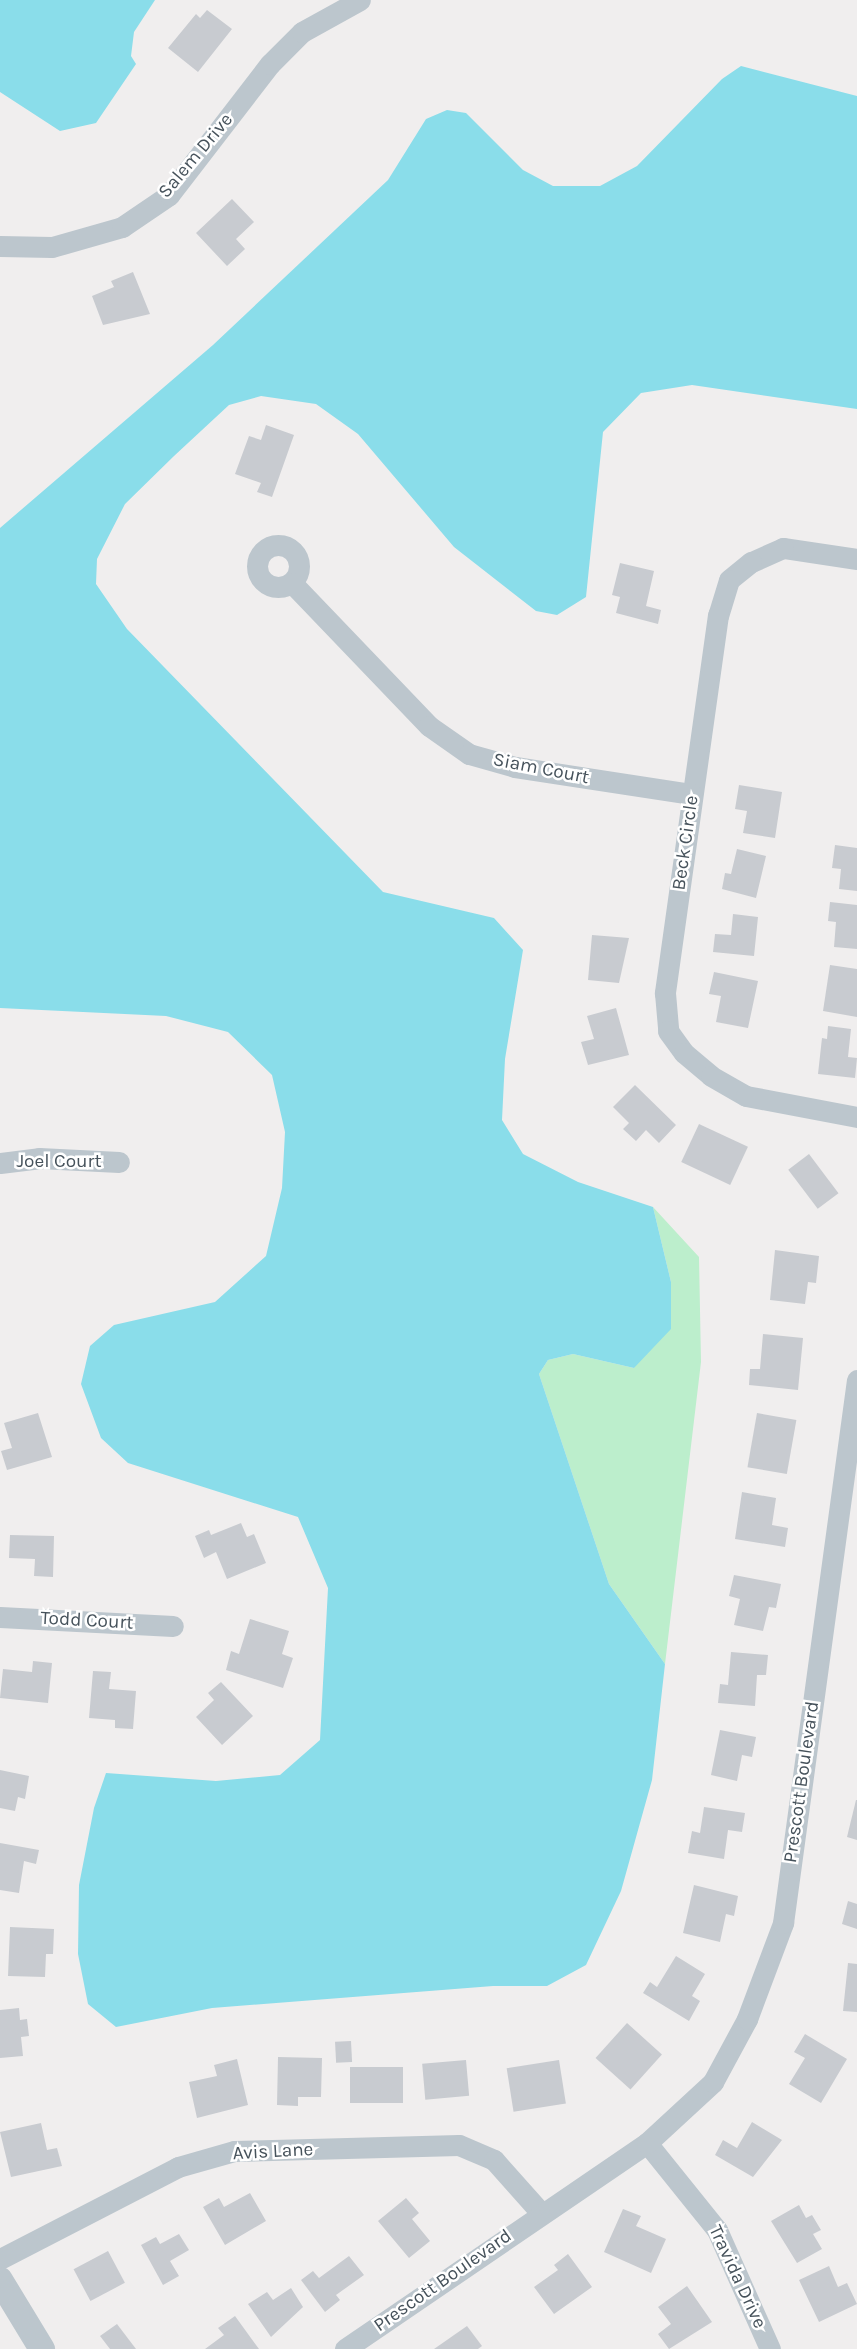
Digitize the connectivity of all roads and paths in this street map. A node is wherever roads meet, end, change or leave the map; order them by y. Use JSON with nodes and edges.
{"nodes":[{"id":1,"x":360,"y":0,"type":"edge"},
{"id":2,"x":0,"y":246,"type":"edge"},
{"id":3,"x":857,"y":559,"type":"edge"},
{"id":4,"x":292,"y":583,"type":"dead end"},
{"id":5,"x":692,"y":794,"type":"junction"},
{"id":6,"x":857,"y":1117,"type":"edge"},
{"id":7,"x":119,"y":1162,"type":"dead end"},
{"id":8,"x":0,"y":1163,"type":"edge"},
{"id":9,"x":857,"y":1380,"type":"edge"},
{"id":10,"x":0,"y":1617,"type":"edge"},
{"id":11,"x":173,"y":1626,"type":"dead end"},
{"id":12,"x":647,"y":2143,"type":"junction"},
{"id":13,"x":541,"y":2214,"type":"junction"},
{"id":14,"x":0,"y":2259,"type":"edge"},
{"id":15,"x":0,"y":2280,"type":"edge"},
{"id":16,"x":42,"y":2349,"type":"edge"},
{"id":17,"x":345,"y":2349,"type":"edge"},
{"id":18,"x":770,"y":2349,"type":"edge"}],
"edges":[{"from":1,"to":2,"type":"street","name":"Salem Drive"},
{"from":3,"to":5,"type":"street","name":"Beck Circle"},
{"from":4,"to":5,"type":"street","name":"Siam Court"},
{"from":5,"to":6,"type":"street","name":"Beck Circle"},
{"from":7,"to":8,"type":"street","name":"Joel Court"},
{"from":9,"to":12,"type":"street","name":"Prescott Boulevard"},
{"from":10,"to":11,"type":"street","name":"Todd Court"},
{"from":12,"to":13,"type":"street","name":"Prescott Boulevard"},
{"from":12,"to":18,"type":"street","name":"Travida Drive"},
{"from":13,"to":14,"type":"street","name":"Avis Lane"},
{"from":13,"to":17,"type":"street","name":"Prescott Boulevard"},
{"from":15,"to":16,"type":"street"}]}
